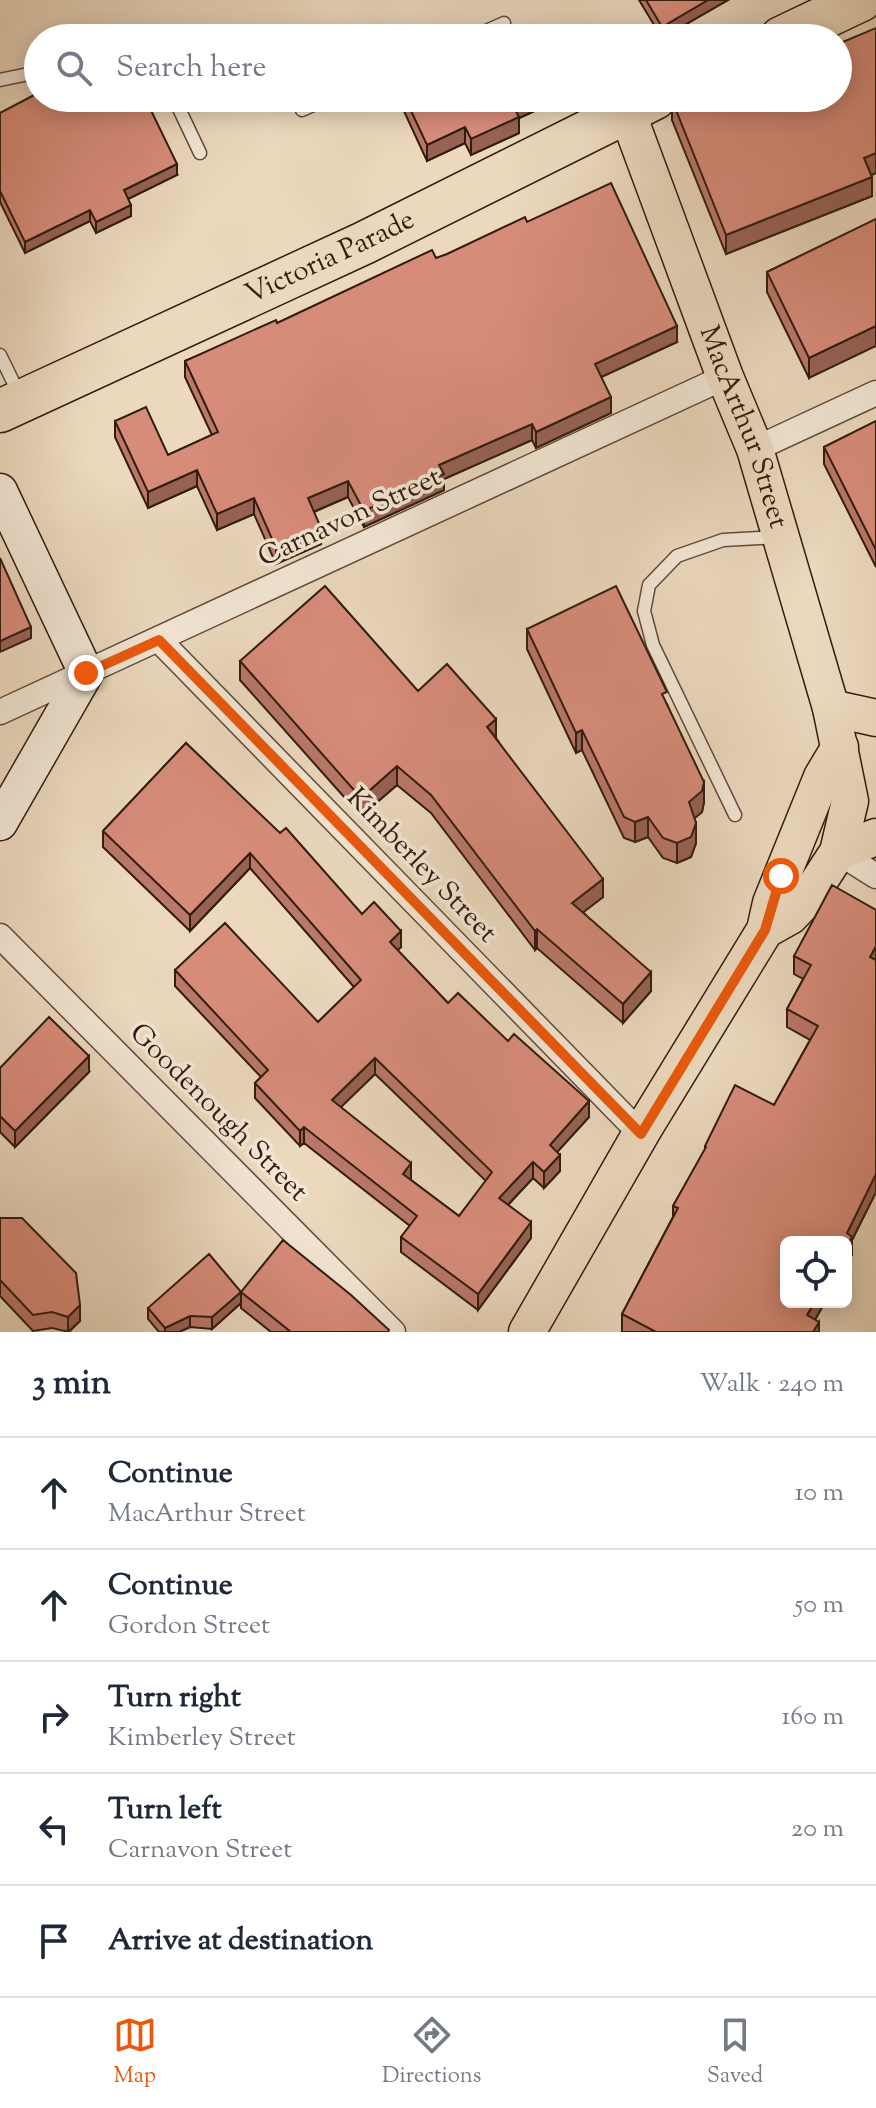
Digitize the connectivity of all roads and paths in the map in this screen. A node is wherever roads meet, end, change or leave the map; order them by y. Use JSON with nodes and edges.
{"nodes":[{"id":1,"x":861,"y":0,"type":"edge"},
{"id":2,"x":810,"y":24,"type":"edge"},
{"id":3,"x":24,"y":75,"type":"edge"},
{"id":4,"x":0,"y":80,"type":"edge"},
{"id":5,"x":181,"y":112,"type":"edge"},
{"id":6,"x":627,"y":112,"type":"edge"},
{"id":7,"x":643,"y":112,"type":"edge"},
{"id":8,"x":200,"y":153,"type":"dead end"},
{"id":9,"x":0,"y":355,"type":"edge"},
{"id":10,"x":725,"y":377,"type":"junction"},
{"id":11,"x":876,"y":393,"type":"edge"},
{"id":12,"x":11,"y":406,"type":"edge"},
{"id":13,"x":755,"y":449,"type":"junction"},
{"id":14,"x":0,"y":491,"type":"edge"},
{"id":15,"x":782,"y":537,"type":"junction"},
{"id":16,"x":159,"y":640,"type":"junction"},
{"id":17,"x":86,"y":673,"type":"junction"},
{"id":18,"x":831,"y":708,"type":"junction"},
{"id":19,"x":0,"y":712,"type":"edge"},
{"id":20,"x":876,"y":718,"type":"edge"},
{"id":21,"x":840,"y":747,"type":"junction"},
{"id":22,"x":735,"y":815,"type":"dead end"},
{"id":23,"x":0,"y":823,"type":"edge"},
{"id":24,"x":876,"y":837,"type":"edge"},
{"id":25,"x":838,"y":852,"type":"junction"},
{"id":26,"x":876,"y":876,"type":"edge"},
{"id":27,"x":765,"y":930,"type":"junction"},
{"id":28,"x":0,"y":936,"type":"edge"},
{"id":29,"x":641,"y":1134,"type":"junction"},
{"id":30,"x":393,"y":1332,"type":"edge"},
{"id":31,"x":527,"y":1332,"type":"edge"}],
"edges":[{"from":1,"to":2,"type":"highway"},
{"from":3,"to":4,"type":"lane"},
{"from":5,"to":8,"type":"lane"},
{"from":6,"to":12,"type":"highway","name":"Victoria Parade"},
{"from":7,"to":10,"type":"main road","name":"MacArthur Street"},
{"from":9,"to":12,"type":"lane"},
{"from":10,"to":13,"type":"main road","name":"MacArthur Street"},
{"from":10,"to":16,"type":"street","name":"Carnavon Street"},
{"from":11,"to":13,"type":"street"},
{"from":13,"to":15,"type":"main road","name":"MacArthur Street"},
{"from":14,"to":17,"type":"street"},
{"from":15,"to":18,"type":"main road","name":"MacArthur Street"},
{"from":15,"to":22,"type":"lane"},
{"from":16,"to":17,"type":"street","name":"Carnavon Street"},
{"from":16,"to":29,"type":"street","name":"Kimberley Street"},
{"from":17,"to":19,"type":"street","name":"Carnavon Street"},
{"from":17,"to":23,"type":"street"},
{"from":18,"to":20,"type":"main road"},
{"from":18,"to":21,"type":"main road","name":"MacArthur Street"},
{"from":21,"to":25,"type":"main road","name":"MacArthur Street"},
{"from":21,"to":27,"type":"main road"},
{"from":24,"to":25,"type":"main road"},
{"from":25,"to":26,"type":"street"},
{"from":25,"to":27,"type":"main road","name":"MacArthur Street"},
{"from":27,"to":29,"type":"main road"},
{"from":28,"to":30,"type":"street","name":"Goodenough Street"},
{"from":29,"to":31,"type":"main road"}]}
